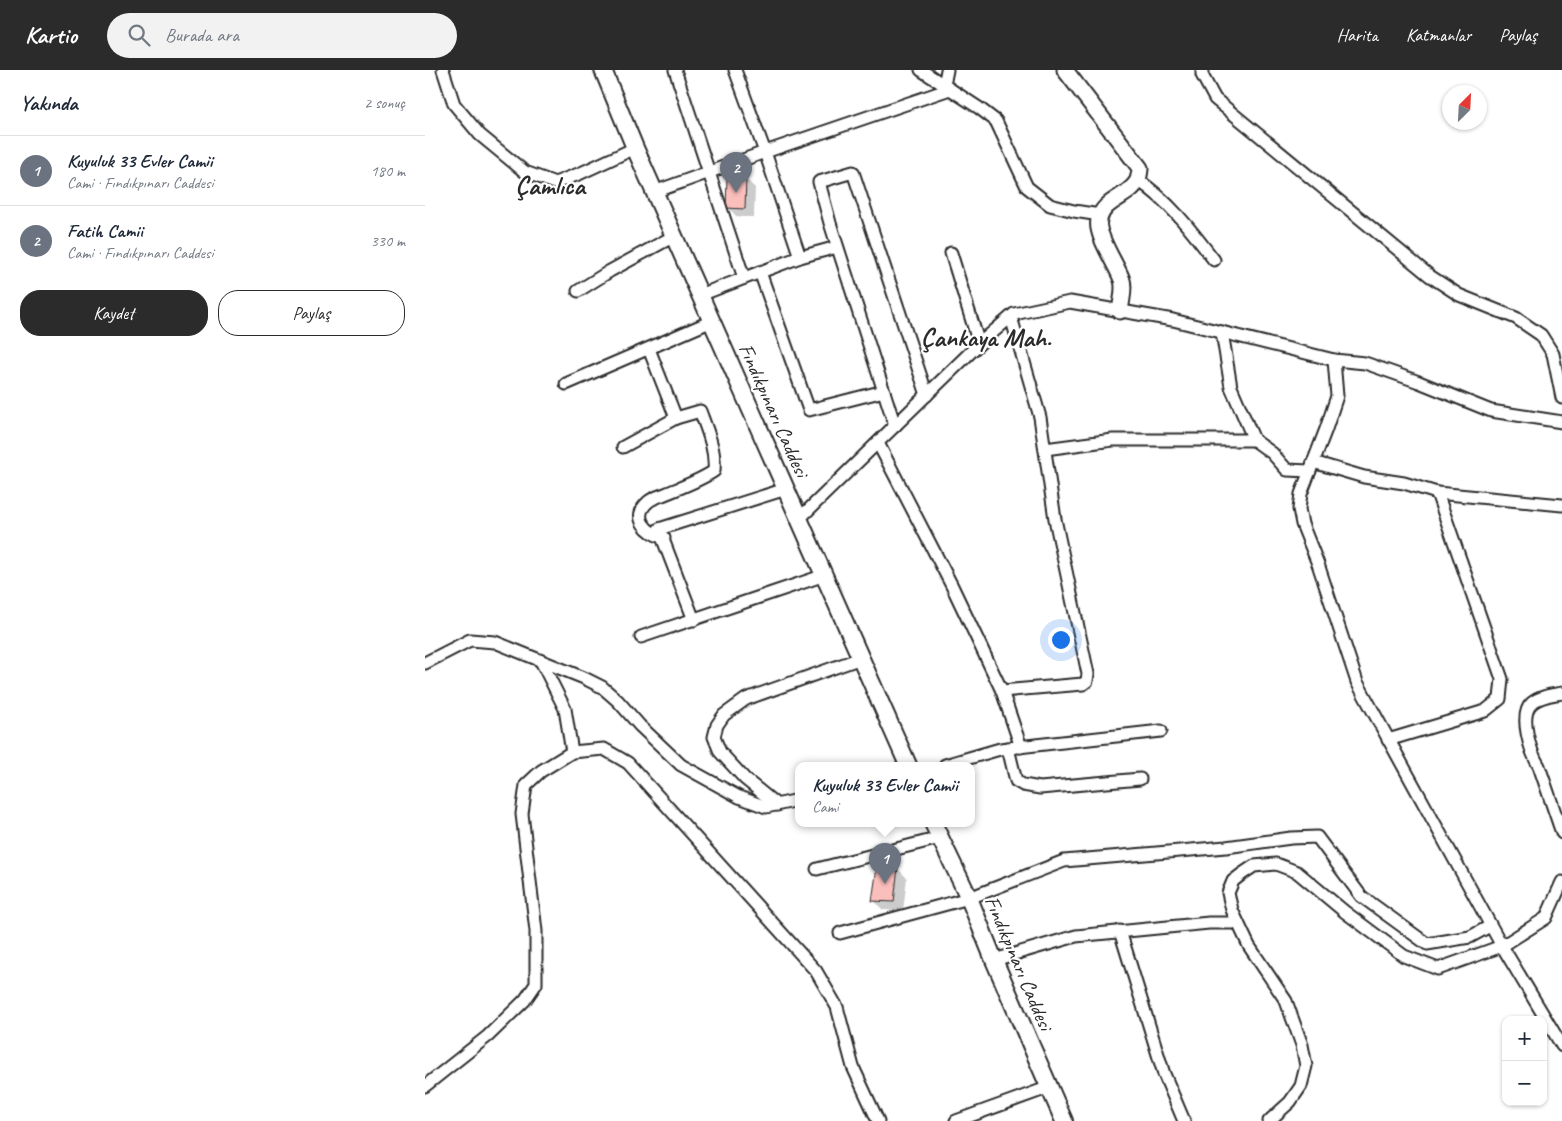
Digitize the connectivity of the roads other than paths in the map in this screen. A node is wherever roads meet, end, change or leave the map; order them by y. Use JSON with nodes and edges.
{"nodes":[{"id":1,"x":443,"y":70,"type":"edge"},
{"id":2,"x":603,"y":70,"type":"edge"},
{"id":3,"x":675,"y":70,"type":"edge"},
{"id":4,"x":735,"y":70,"type":"edge"},
{"id":5,"x":921,"y":70,"type":"edge"},
{"id":6,"x":947,"y":70,"type":"edge"},
{"id":7,"x":1065,"y":70,"type":"edge"},
{"id":8,"x":1202,"y":70,"type":"edge"},
{"id":9,"x":947,"y":87,"type":"junction"},
{"id":10,"x":635,"y":148,"type":"junction"},
{"id":11,"x":765,"y":152,"type":"junction"},
{"id":12,"x":709,"y":172,"type":"junction"},
{"id":13,"x":1138,"y":180,"type":"junction"},
{"id":14,"x":654,"y":192,"type":"junction"},
{"id":15,"x":1100,"y":215,"type":"junction"},
{"id":16,"x":673,"y":236,"type":"junction"},
{"id":17,"x":837,"y":247,"type":"junction"},
{"id":18,"x":951,"y":253,"type":"dead end"},
{"id":19,"x":800,"y":256,"type":"junction"},
{"id":20,"x":1213,"y":260,"type":"dead end"},
{"id":21,"x":760,"y":272,"type":"junction"},
{"id":22,"x":744,"y":278,"type":"junction"},
{"id":23,"x":578,"y":291,"type":"dead end"},
{"id":24,"x":700,"y":295,"type":"junction"},
{"id":25,"x":1120,"y":311,"type":"junction"},
{"id":26,"x":1011,"y":317,"type":"junction"},
{"id":27,"x":712,"y":322,"type":"junction"},
{"id":28,"x":1222,"y":332,"type":"junction"},
{"id":29,"x":979,"y":344,"type":"junction"},
{"id":30,"x":649,"y":349,"type":"junction"},
{"id":31,"x":1334,"y":360,"type":"junction"},
{"id":32,"x":566,"y":384,"type":"dead end"},
{"id":33,"x":884,"y":391,"type":"junction"},
{"id":34,"x":927,"y":395,"type":"junction"},
{"id":35,"x":1562,"y":398,"type":"edge"},
{"id":36,"x":676,"y":418,"type":"junction"},
{"id":37,"x":1562,"y":422,"type":"edge"},
{"id":38,"x":895,"y":426,"type":"junction"},
{"id":39,"x":1255,"y":440,"type":"junction"},
{"id":40,"x":878,"y":443,"type":"junction"},
{"id":41,"x":623,"y":447,"type":"dead end"},
{"id":42,"x":1045,"y":449,"type":"junction"},
{"id":43,"x":1311,"y":467,"type":"junction"},
{"id":44,"x":786,"y":489,"type":"junction"},
{"id":45,"x":1437,"y":493,"type":"junction"},
{"id":46,"x":1562,"y":505,"type":"edge"},
{"id":47,"x":799,"y":519,"type":"junction"},
{"id":48,"x":664,"y":538,"type":"junction"},
{"id":49,"x":825,"y":575,"type":"junction"},
{"id":50,"x":694,"y":620,"type":"junction"},
{"id":51,"x":641,"y":636,"type":"dead end"},
{"id":52,"x":861,"y":658,"type":"junction"},
{"id":53,"x":541,"y":661,"type":"junction"},
{"id":54,"x":425,"y":663,"type":"edge"},
{"id":55,"x":1002,"y":691,"type":"junction"},
{"id":56,"x":1562,"y":693,"type":"edge"},
{"id":57,"x":1161,"y":731,"type":"dead end"},
{"id":58,"x":1388,"y":740,"type":"junction"},
{"id":59,"x":1021,"y":747,"type":"junction"},
{"id":60,"x":1008,"y":748,"type":"junction"},
{"id":61,"x":572,"y":752,"type":"junction"},
{"id":62,"x":907,"y":762,"type":"edge"},
{"id":63,"x":955,"y":762,"type":"edge"},
{"id":64,"x":1140,"y":778,"type":"dead end"},
{"id":65,"x":795,"y":801,"type":"edge"},
{"id":66,"x":777,"y":804,"type":"junction"},
{"id":67,"x":935,"y":827,"type":"edge"},
{"id":68,"x":1562,"y":834,"type":"edge"},
{"id":69,"x":940,"y":838,"type":"junction"},
{"id":70,"x":817,"y":869,"type":"dead end"},
{"id":71,"x":1562,"y":882,"type":"edge"},
{"id":72,"x":969,"y":898,"type":"junction"},
{"id":73,"x":1238,"y":923,"type":"junction"},
{"id":74,"x":1490,"y":926,"type":"junction"},
{"id":75,"x":1120,"y":931,"type":"junction"},
{"id":76,"x":840,"y":933,"type":"dead end"},
{"id":77,"x":1502,"y":946,"type":"junction"},
{"id":78,"x":994,"y":960,"type":"junction"},
{"id":79,"x":1562,"y":1046,"type":"edge"},
{"id":80,"x":425,"y":1086,"type":"edge"},
{"id":81,"x":1050,"y":1087,"type":"junction"},
{"id":82,"x":878,"y":1121,"type":"edge"},
{"id":83,"x":956,"y":1121,"type":"edge"},
{"id":84,"x":1065,"y":1121,"type":"edge"},
{"id":85,"x":1184,"y":1121,"type":"edge"},
{"id":86,"x":1269,"y":1121,"type":"edge"}],
"edges":[{"from":1,"to":10,"type":"street"},
{"from":2,"to":10,"type":"main road","name":"Fındıkpınarı Caddesi"},
{"from":3,"to":12,"type":"street"},
{"from":4,"to":11,"type":"street"},
{"from":5,"to":9,"type":"street"},
{"from":6,"to":9,"type":"street"},
{"from":7,"to":13,"type":"street"},
{"from":8,"to":35,"type":"street"},
{"from":9,"to":11,"type":"street"},
{"from":9,"to":15,"type":"street"},
{"from":10,"to":14,"type":"main road","name":"Fındıkpınarı Caddesi"},
{"from":11,"to":12,"type":"street"},
{"from":11,"to":19,"type":"street"},
{"from":12,"to":14,"type":"street"},
{"from":12,"to":22,"type":"street"},
{"from":13,"to":15,"type":"street"},
{"from":13,"to":20,"type":"street"},
{"from":14,"to":16,"type":"main road","name":"Fındıkpınarı Caddesi"},
{"from":15,"to":25,"type":"street"},
{"from":16,"to":23,"type":"street"},
{"from":16,"to":24,"type":"main road","name":"Fındıkpınarı Caddesi"},
{"from":17,"to":19,"type":"street"},
{"from":17,"to":33,"type":"street"},
{"from":17,"to":34,"type":"street"},
{"from":18,"to":29,"type":"street"},
{"from":19,"to":21,"type":"street"},
{"from":21,"to":22,"type":"street"},
{"from":21,"to":33,"type":"street"},
{"from":22,"to":24,"type":"street"},
{"from":24,"to":27,"type":"main road","name":"Fındıkpınarı Caddesi"},
{"from":25,"to":26,"type":"street"},
{"from":25,"to":28,"type":"street"},
{"from":26,"to":29,"type":"street"},
{"from":26,"to":42,"type":"street"},
{"from":27,"to":30,"type":"street"},
{"from":27,"to":44,"type":"main road","name":"Fındıkpınarı Caddesi"},
{"from":28,"to":31,"type":"street"},
{"from":28,"to":39,"type":"street"},
{"from":29,"to":34,"type":"street"},
{"from":30,"to":32,"type":"street"},
{"from":30,"to":36,"type":"street"},
{"from":31,"to":37,"type":"street"},
{"from":31,"to":43,"type":"street"},
{"from":33,"to":38,"type":"street"},
{"from":34,"to":38,"type":"street"},
{"from":36,"to":41,"type":"street"},
{"from":36,"to":48,"type":"street"},
{"from":38,"to":40,"type":"street"},
{"from":39,"to":42,"type":"street"},
{"from":39,"to":43,"type":"street"},
{"from":40,"to":47,"type":"street"},
{"from":40,"to":55,"type":"street"},
{"from":42,"to":55,"type":"street"},
{"from":43,"to":45,"type":"street"},
{"from":43,"to":58,"type":"street"},
{"from":44,"to":47,"type":"main road","name":"Fındıkpınarı Caddesi"},
{"from":44,"to":48,"type":"street"},
{"from":45,"to":46,"type":"street"},
{"from":45,"to":58,"type":"street"},
{"from":47,"to":49,"type":"main road","name":"Fındıkpınarı Caddesi"},
{"from":48,"to":50,"type":"street"},
{"from":49,"to":50,"type":"street"},
{"from":49,"to":52,"type":"main road","name":"Fındıkpınarı Caddesi"},
{"from":50,"to":51,"type":"street"},
{"from":52,"to":62,"type":"main road","name":"Fındıkpınarı Caddesi"},
{"from":52,"to":66,"type":"street"},
{"from":53,"to":54,"type":"street"},
{"from":53,"to":61,"type":"street"},
{"from":53,"to":66,"type":"street"},
{"from":55,"to":59,"type":"street"},
{"from":56,"to":68,"type":"street"},
{"from":57,"to":59,"type":"street"},
{"from":58,"to":74,"type":"street"},
{"from":59,"to":60,"type":"street"},
{"from":60,"to":63,"type":"street"},
{"from":60,"to":64,"type":"street"},
{"from":61,"to":80,"type":"street"},
{"from":61,"to":82,"type":"street"},
{"from":65,"to":66,"type":"street"},
{"from":67,"to":69,"type":"main road","name":"Fındıkpınarı Caddesi"},
{"from":69,"to":70,"type":"street"},
{"from":69,"to":72,"type":"main road","name":"Fındıkpınarı Caddesi"},
{"from":71,"to":77,"type":"street"},
{"from":72,"to":74,"type":"street"},
{"from":72,"to":76,"type":"street"},
{"from":72,"to":78,"type":"main road","name":"Fındıkpınarı Caddesi"},
{"from":73,"to":75,"type":"street"},
{"from":73,"to":77,"type":"street"},
{"from":73,"to":86,"type":"street"},
{"from":74,"to":77,"type":"street"},
{"from":75,"to":78,"type":"street"},
{"from":75,"to":85,"type":"street"},
{"from":77,"to":79,"type":"street"},
{"from":78,"to":81,"type":"main road","name":"Fındıkpınarı Caddesi"},
{"from":81,"to":83,"type":"street"},
{"from":81,"to":84,"type":"main road","name":"Fındıkpınarı Caddesi"}]}
